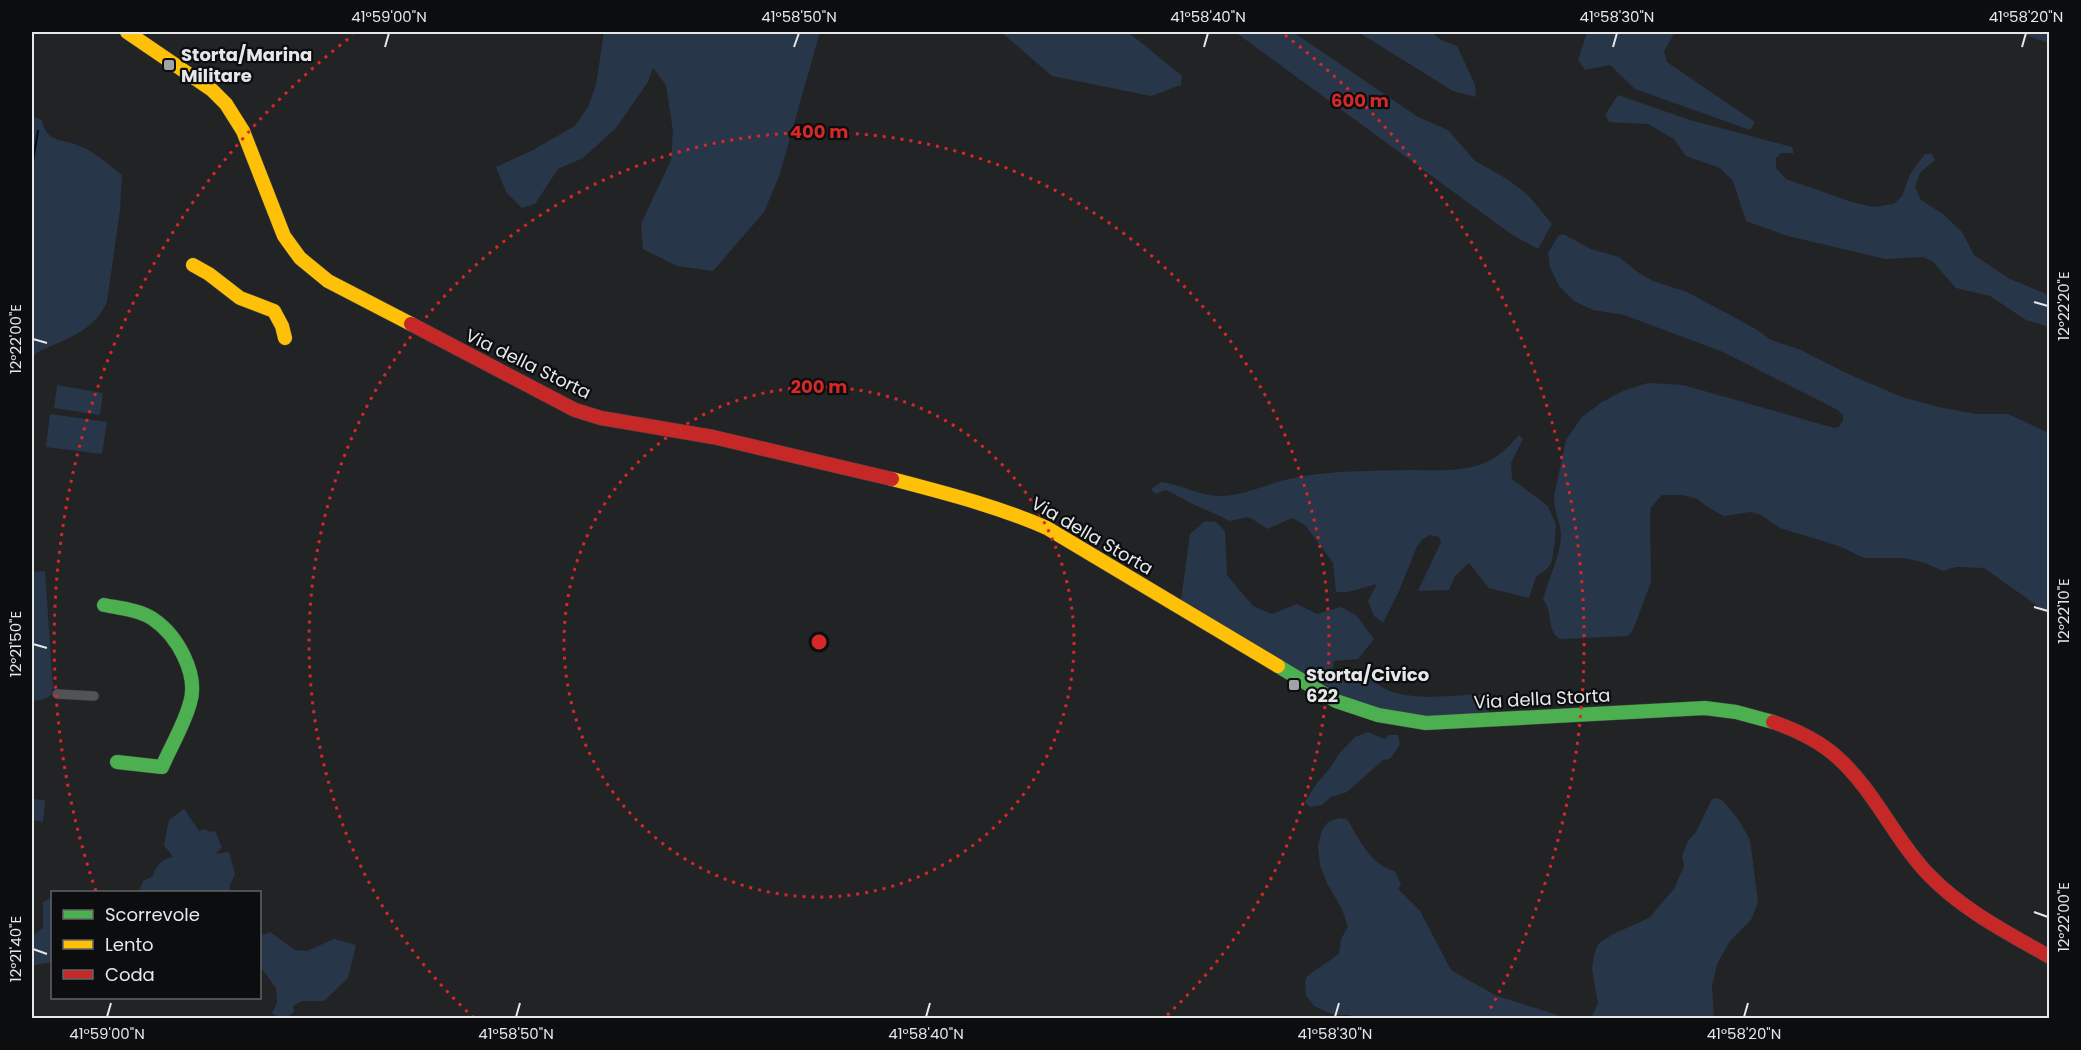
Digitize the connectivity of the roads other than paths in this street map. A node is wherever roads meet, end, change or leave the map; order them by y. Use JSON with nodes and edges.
{"nodes":[{"id":1,"x":127,"y":32,"type":"edge"},
{"id":2,"x":194,"y":265,"type":"dead end"},
{"id":3,"x":285,"y":338,"type":"dead end"},
{"id":4,"x":104,"y":605,"type":"dead end"},
{"id":5,"x":57,"y":693,"type":"dead end"},
{"id":6,"x":94,"y":696,"type":"dead end"},
{"id":7,"x":117,"y":762,"type":"dead end"},
{"id":8,"x":2049,"y":957,"type":"edge"}],
"edges":[{"from":1,"to":8,"type":"main road","name":"Via della Storta"},
{"from":2,"to":3,"type":"main road"},
{"from":4,"to":7,"type":"main road"},
{"from":5,"to":6,"type":"street"}]}
